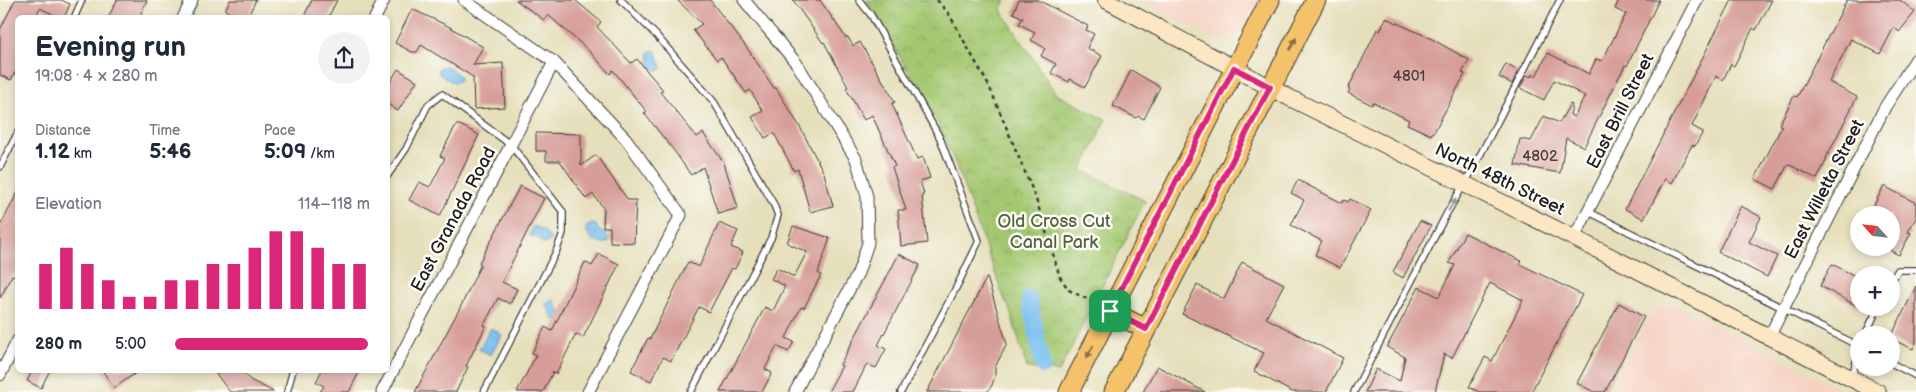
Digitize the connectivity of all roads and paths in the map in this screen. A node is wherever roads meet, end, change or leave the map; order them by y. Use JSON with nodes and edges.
{"nodes":[{"id":1,"x":82,"y":0,"type":"edge"},
{"id":2,"x":192,"y":0,"type":"edge"},
{"id":3,"x":384,"y":0,"type":"edge"},
{"id":4,"x":464,"y":0,"type":"edge"},
{"id":5,"x":620,"y":0,"type":"edge"},
{"id":6,"x":744,"y":0,"type":"edge"},
{"id":7,"x":859,"y":0,"type":"edge"},
{"id":8,"x":937,"y":0,"type":"edge"},
{"id":9,"x":1106,"y":0,"type":"edge"},
{"id":10,"x":1270,"y":0,"type":"edge"},
{"id":11,"x":1316,"y":0,"type":"edge"},
{"id":12,"x":1560,"y":0,"type":"edge"},
{"id":13,"x":1697,"y":0,"type":"edge"},
{"id":14,"x":75,"y":15,"type":"edge"},
{"id":15,"x":184,"y":15,"type":"edge"},
{"id":16,"x":376,"y":15,"type":"edge"},
{"id":17,"x":1916,"y":59,"type":"edge"},
{"id":18,"x":554,"y":62,"type":"junction"},
{"id":19,"x":1234,"y":68,"type":"junction"},
{"id":20,"x":1270,"y":87,"type":"junction"},
{"id":21,"x":15,"y":138,"type":"edge"},
{"id":22,"x":511,"y":145,"type":"junction"},
{"id":23,"x":0,"y":167,"type":"edge"},
{"id":24,"x":390,"y":172,"type":"edge"},
{"id":25,"x":1465,"y":184,"type":"junction"},
{"id":26,"x":1588,"y":211,"type":"junction"},
{"id":27,"x":1574,"y":238,"type":"junction"},
{"id":28,"x":1900,"y":270,"type":"edge"},
{"id":29,"x":1916,"y":270,"type":"edge"},
{"id":30,"x":1784,"y":308,"type":"junction"},
{"id":31,"x":1110,"y":311,"type":"junction"},
{"id":32,"x":1146,"y":329,"type":"junction"},
{"id":33,"x":1769,"y":337,"type":"junction"},
{"id":34,"x":1850,"y":341,"type":"edge"},
{"id":35,"x":15,"y":346,"type":"edge"},
{"id":36,"x":1900,"y":368,"type":"edge"},
{"id":37,"x":390,"y":370,"type":"edge"},
{"id":38,"x":292,"y":373,"type":"edge"},
{"id":39,"x":389,"y":373,"type":"edge"},
{"id":40,"x":0,"y":375,"type":"edge"},
{"id":41,"x":1916,"y":376,"type":"edge"},
{"id":42,"x":1851,"y":378,"type":"joint"},
{"id":43,"x":287,"y":392,"type":"edge"},
{"id":44,"x":382,"y":392,"type":"edge"},
{"id":45,"x":484,"y":392,"type":"edge"},
{"id":46,"x":588,"y":392,"type":"edge"},
{"id":47,"x":691,"y":392,"type":"edge"},
{"id":48,"x":795,"y":392,"type":"edge"},
{"id":49,"x":900,"y":392,"type":"edge"},
{"id":50,"x":1069,"y":392,"type":"edge"},
{"id":51,"x":1114,"y":392,"type":"edge"},
{"id":52,"x":1354,"y":392,"type":"edge"},
{"id":53,"x":1878,"y":392,"type":"edge"}],
"edges":[{"from":1,"to":14,"type":"lane"},
{"from":2,"to":15,"type":"street"},
{"from":3,"to":16,"type":"street"},
{"from":4,"to":18,"type":"street"},
{"from":5,"to":47,"type":"lane"},
{"from":6,"to":48,"type":"street"},
{"from":7,"to":49,"type":"lane"},
{"from":8,"to":31,"type":"path"},
{"from":9,"to":19,"type":"street","name":"North 48th Street"},
{"from":10,"to":19,"type":"main road"},
{"from":20,"to":11,"type":"main road","one_way":true},
{"from":12,"to":25,"type":"lane"},
{"from":13,"to":26,"type":"street","name":"East Brill Street"},
{"from":17,"to":30,"type":"street","name":"East Willetta Street"},
{"from":18,"to":22,"type":"street","name":"East Granada Road"},
{"from":18,"to":46,"type":"street"},
{"from":19,"to":20,"type":"street","name":"North 48th Street"},
{"from":19,"to":31,"type":"main road"},
{"from":20,"to":25,"type":"street","name":"North 48th Street"},
{"from":20,"to":32,"type":"main road"},
{"from":21,"to":23,"type":"lane"},
{"from":22,"to":24,"type":"lane"},
{"from":22,"to":37,"type":"street","name":"East Granada Road"},
{"from":22,"to":45,"type":"lane"},
{"from":25,"to":27,"type":"street","name":"North 48th Street"},
{"from":52,"to":25,"type":"lane","one_way":true},
{"from":26,"to":27,"type":"street","name":"East Brill Street"},
{"from":26,"to":30,"type":"lane"},
{"from":27,"to":33,"type":"street","name":"North 48th Street"},
{"from":28,"to":29,"type":"lane"},
{"from":30,"to":33,"type":"street","name":"East Willetta Street"},
{"from":30,"to":34,"type":"lane"},
{"from":31,"to":32,"type":"main road"},
{"from":31,"to":50,"type":"main road","one_way":true},
{"from":32,"to":51,"type":"main road"},
{"from":33,"to":42,"type":"street","name":"North 48th Street"},
{"from":35,"to":40,"type":"street"},
{"from":36,"to":41,"type":"lane"},
{"from":38,"to":43,"type":"lane"},
{"from":39,"to":44,"type":"street","name":"East Granada Road"},
{"from":42,"to":53,"type":"street","name":"North 48th Street"}]}
